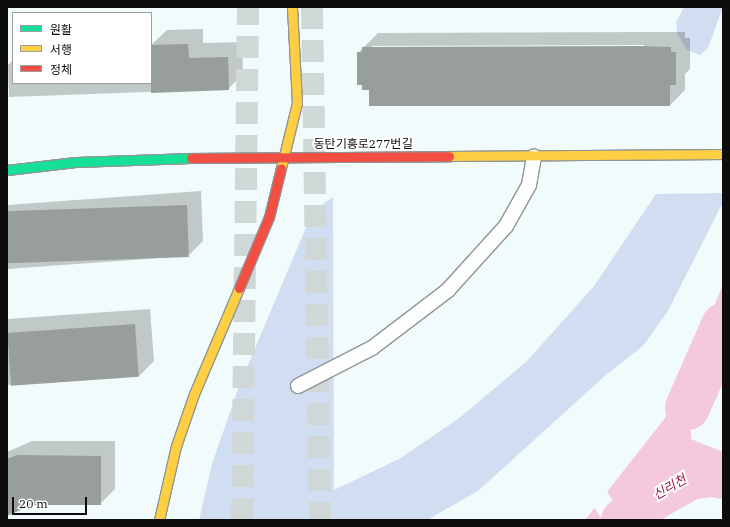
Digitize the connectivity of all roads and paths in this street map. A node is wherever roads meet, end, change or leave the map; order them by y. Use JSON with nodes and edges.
{"nodes":[{"id":1,"x":292,"y":7,"type":"edge"},
{"id":2,"x":722,"y":154,"type":"edge"},
{"id":3,"x":534,"y":156,"type":"junction"},
{"id":4,"x":284,"y":157,"type":"junction"},
{"id":5,"x":7,"y":170,"type":"edge"},
{"id":6,"x":298,"y":386,"type":"dead end"},
{"id":7,"x":159,"y":520,"type":"edge"}],
"edges":[{"from":1,"to":4,"type":"street"},
{"from":2,"to":3,"type":"street","name":"동탄기흥로277번길"},
{"from":3,"to":4,"type":"street","name":"동탄기흥로277번길"},
{"from":3,"to":6,"type":"lane"},
{"from":4,"to":5,"type":"street","name":"동탄기흥로277번길"},
{"from":4,"to":7,"type":"street"}]}
